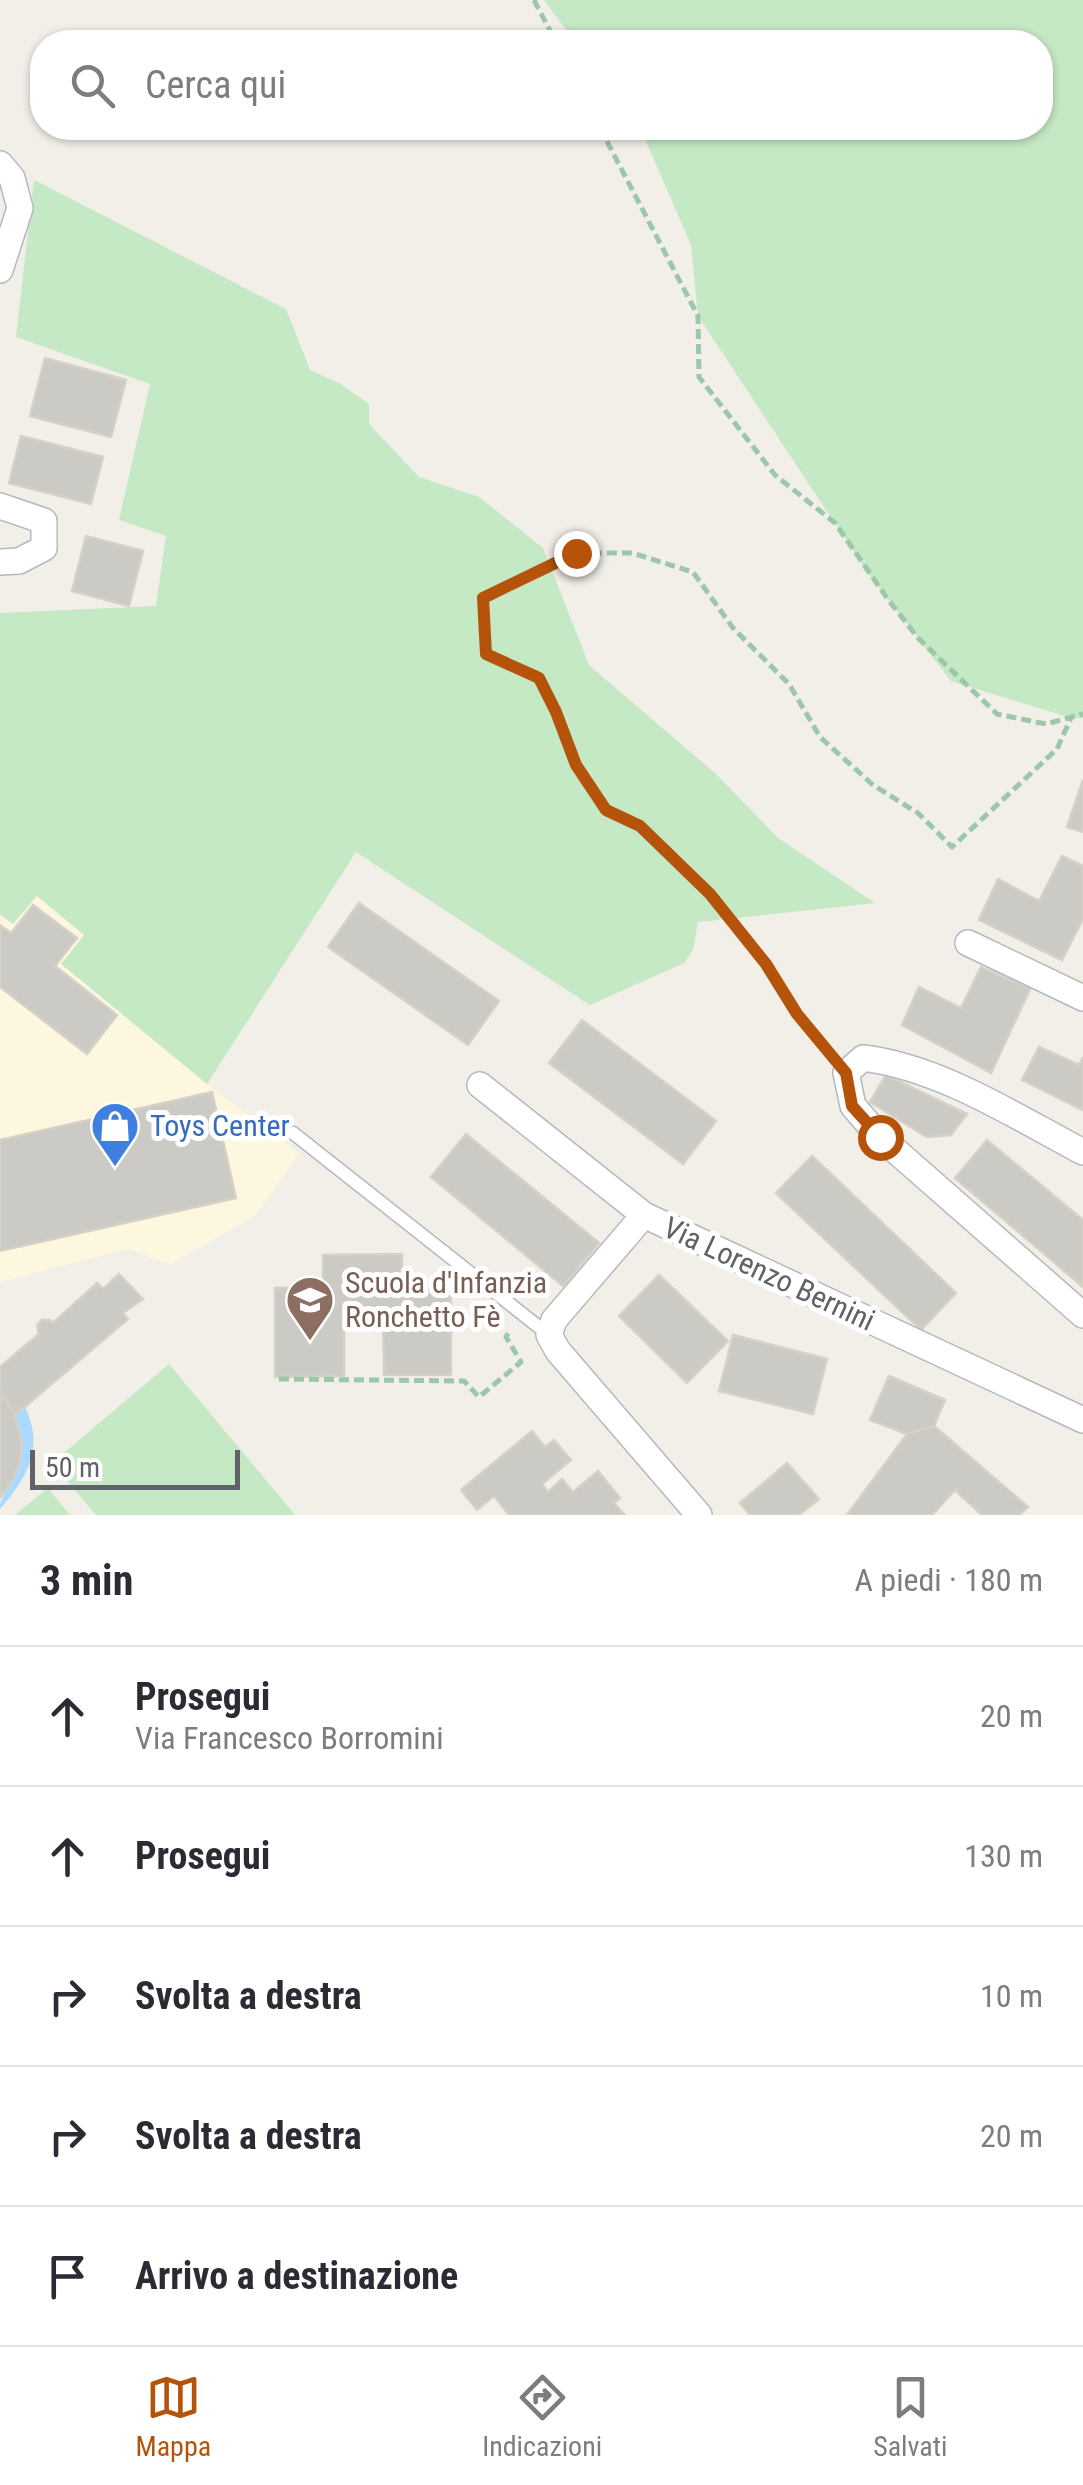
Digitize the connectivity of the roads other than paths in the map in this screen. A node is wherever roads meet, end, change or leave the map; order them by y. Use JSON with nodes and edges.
{"nodes":[{"id":1,"x":0,"y":164,"type":"edge"},
{"id":2,"x":0,"y":270,"type":"edge"},
{"id":3,"x":0,"y":506,"type":"edge"},
{"id":4,"x":0,"y":562,"type":"edge"},
{"id":5,"x":968,"y":943,"type":"dead end"},
{"id":6,"x":1083,"y":998,"type":"edge"},
{"id":7,"x":480,"y":1085,"type":"dead end"},
{"id":8,"x":293,"y":1133,"type":"dead end"},
{"id":9,"x":1083,"y":1152,"type":"edge"},
{"id":10,"x":644,"y":1215,"type":"junction"},
{"id":11,"x":1083,"y":1315,"type":"edge"},
{"id":12,"x":549,"y":1334,"type":"junction"},
{"id":13,"x":1083,"y":1420,"type":"edge"},
{"id":14,"x":697,"y":1514,"type":"edge"}],
"edges":[{"from":1,"to":2,"type":"street"},
{"from":3,"to":4,"type":"street"},
{"from":5,"to":6,"type":"street"},
{"from":7,"to":10,"type":"street","name":"Via Lorenzo Bernini"},
{"from":8,"to":12,"type":"lane"},
{"from":9,"to":11,"type":"street"},
{"from":10,"to":12,"type":"street"},
{"from":10,"to":13,"type":"street","name":"Via Lorenzo Bernini"},
{"from":12,"to":14,"type":"street"}]}
